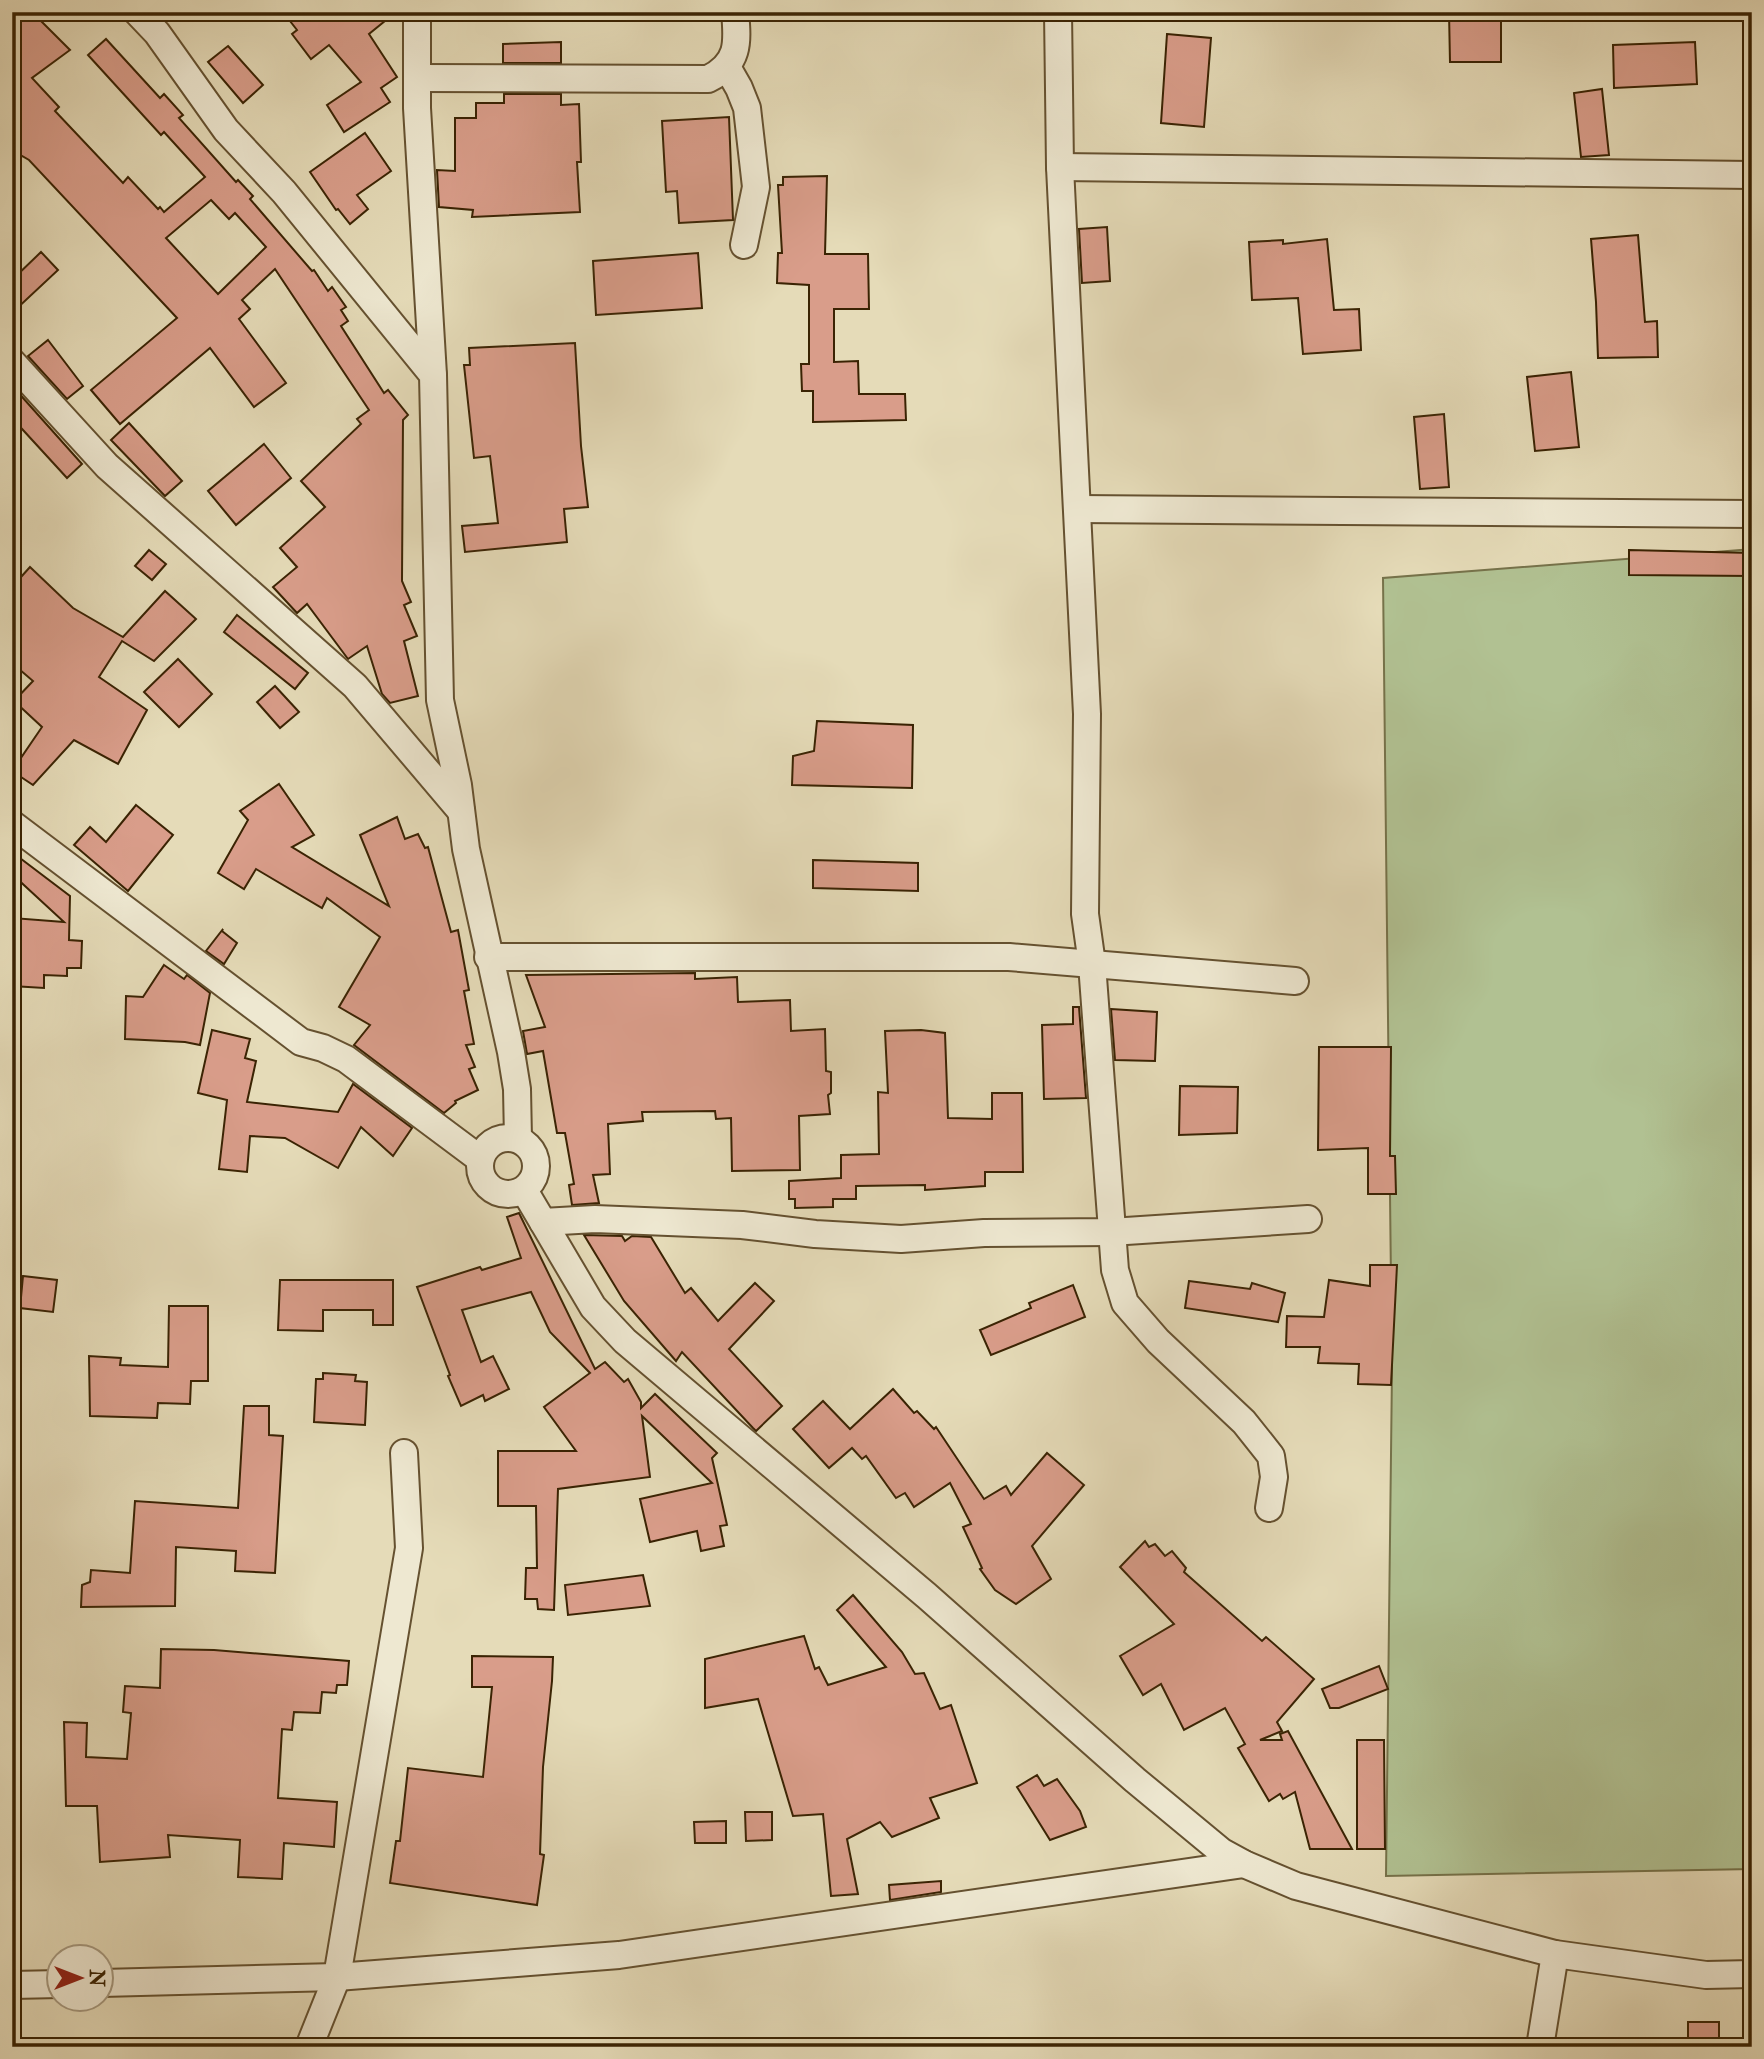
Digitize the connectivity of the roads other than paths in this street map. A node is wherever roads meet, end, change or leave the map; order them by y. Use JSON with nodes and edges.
{"nodes":[{"id":1,"x":137,"y":12,"type":"edge"},
{"id":2,"x":417,"y":12,"type":"edge"},
{"id":3,"x":735,"y":12,"type":"edge"},
{"id":4,"x":1058,"y":12,"type":"edge"},
{"id":5,"x":727,"y":67,"type":"junction"},
{"id":6,"x":418,"y":78,"type":"junction"},
{"id":7,"x":1060,"y":167,"type":"junction"},
{"id":8,"x":1752,"y":175,"type":"edge"},
{"id":9,"x":744,"y":245,"type":"dead end"},
{"id":10,"x":12,"y":362,"type":"edge"},
{"id":11,"x":433,"y":374,"type":"junction"},
{"id":12,"x":1078,"y":509,"type":"junction"},
{"id":13,"x":1752,"y":514,"type":"edge"},
{"id":14,"x":461,"y":811,"type":"junction"},
{"id":15,"x":12,"y":824,"type":"edge"},
{"id":16,"x":488,"y":957,"type":"junction"},
{"id":17,"x":1092,"y":964,"type":"junction"},
{"id":18,"x":1295,"y":981,"type":"dead end"},
{"id":19,"x":518,"y":1139,"type":"junction"},
{"id":20,"x":480,"y":1159,"type":"junction"},
{"id":21,"x":524,"y":1189,"type":"junction"},
{"id":22,"x":1308,"y":1219,"type":"dead end"},
{"id":23,"x":543,"y":1222,"type":"junction"},
{"id":24,"x":1111,"y":1232,"type":"junction"},
{"id":25,"x":404,"y":1453,"type":"dead end"},
{"id":26,"x":1269,"y":1508,"type":"dead end"},
{"id":27,"x":1244,"y":1864,"type":"junction"},
{"id":28,"x":1555,"y":1954,"type":"junction"},
{"id":29,"x":1752,"y":1974,"type":"edge"},
{"id":30,"x":337,"y":1977,"type":"junction"},
{"id":31,"x":116,"y":1983,"type":"edge"},
{"id":32,"x":46,"y":1984,"type":"edge"},
{"id":33,"x":12,"y":1985,"type":"edge"},
{"id":34,"x":309,"y":2047,"type":"edge"},
{"id":35,"x":1540,"y":2047,"type":"edge"}],
"edges":[{"from":1,"to":11,"type":"street"},
{"from":2,"to":6,"type":"street"},
{"from":3,"to":5,"type":"street"},
{"from":4,"to":7,"type":"street"},
{"from":5,"to":6,"type":"street"},
{"from":5,"to":9,"type":"street"},
{"from":6,"to":11,"type":"street"},
{"from":7,"to":8,"type":"street"},
{"from":7,"to":12,"type":"street"},
{"from":10,"to":14,"type":"street"},
{"from":11,"to":14,"type":"street"},
{"from":12,"to":13,"type":"street"},
{"from":12,"to":17,"type":"street"},
{"from":14,"to":16,"type":"street"},
{"from":15,"to":20,"type":"street"},
{"from":16,"to":17,"type":"street"},
{"from":16,"to":19,"type":"street"},
{"from":17,"to":18,"type":"street"},
{"from":17,"to":24,"type":"street"},
{"from":19,"to":20,"type":"street"},
{"from":19,"to":21,"type":"street"},
{"from":20,"to":21,"type":"street"},
{"from":21,"to":23,"type":"street"},
{"from":22,"to":24,"type":"street"},
{"from":23,"to":24,"type":"street"},
{"from":23,"to":27,"type":"street"},
{"from":24,"to":26,"type":"street"},
{"from":25,"to":30,"type":"street"},
{"from":27,"to":28,"type":"street"},
{"from":27,"to":30,"type":"street"},
{"from":28,"to":29,"type":"street"},
{"from":28,"to":35,"type":"street"},
{"from":30,"to":31,"type":"street"},
{"from":30,"to":34,"type":"street"},
{"from":32,"to":33,"type":"street"}]}
